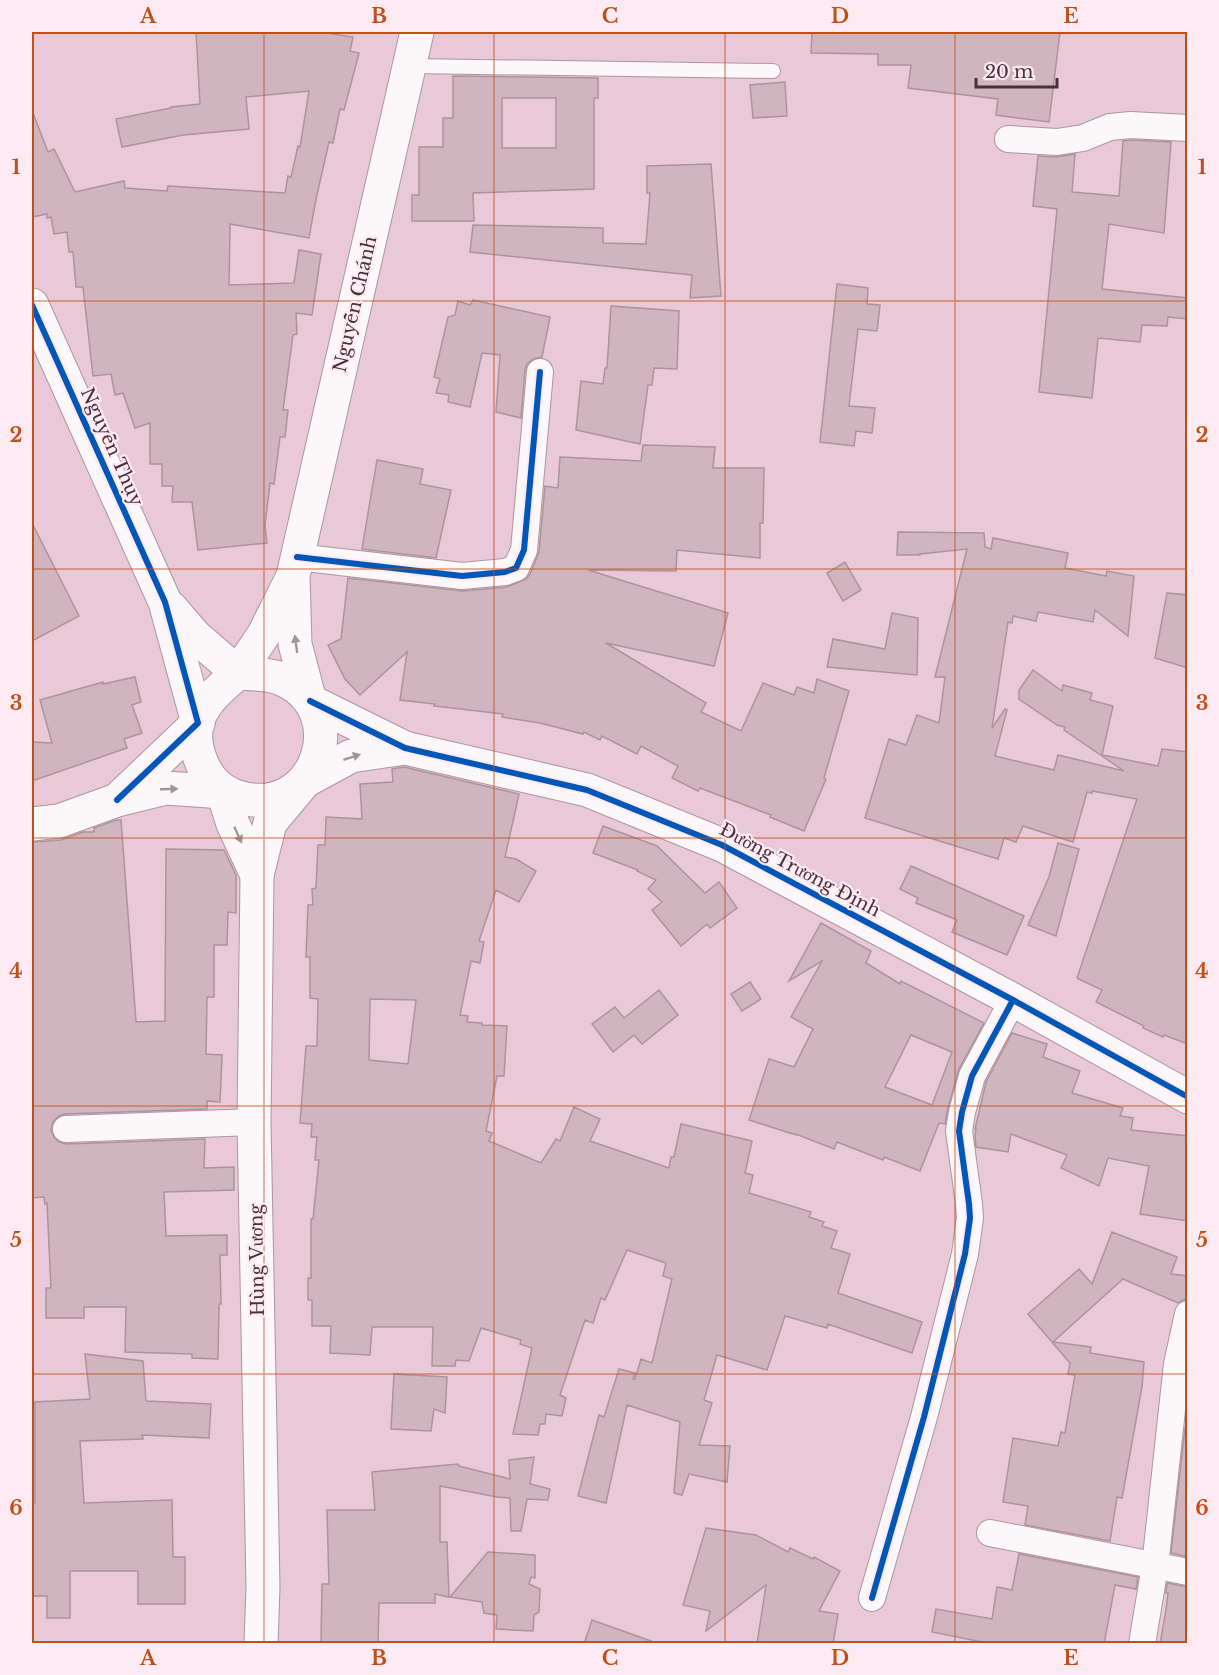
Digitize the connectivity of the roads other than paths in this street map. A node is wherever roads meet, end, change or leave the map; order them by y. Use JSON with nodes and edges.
{"nodes":[{"id":1,"x":417,"y":32,"type":"edge"},
{"id":2,"x":410,"y":66,"type":"junction"},
{"id":3,"x":773,"y":71,"type":"dead end"},
{"id":4,"x":1188,"y":128,"type":"edge"},
{"id":5,"x":1008,"y":139,"type":"dead end"},
{"id":6,"x":32,"y":305,"type":"edge"},
{"id":7,"x":540,"y":372,"type":"dead end"},
{"id":8,"x":295,"y":566,"type":"junction"},
{"id":9,"x":165,"y":602,"type":"junction"},
{"id":10,"x":238,"y":673,"type":"junction"},
{"id":11,"x":310,"y":701,"type":"junction"},
{"id":12,"x":198,"y":723,"type":"junction"},
{"id":13,"x":405,"y":748,"type":"junction"},
{"id":14,"x":305,"y":781,"type":"junction"},
{"id":15,"x":223,"y":792,"type":"junction"},
{"id":16,"x":117,"y":800,"type":"junction"},
{"id":17,"x":32,"y":824,"type":"edge"},
{"id":18,"x":257,"y":875,"type":"junction"},
{"id":19,"x":1013,"y":1000,"type":"junction"},
{"id":20,"x":1188,"y":1097,"type":"edge"},
{"id":21,"x":254,"y":1122,"type":"junction"},
{"id":22,"x":66,"y":1129,"type":"dead end"},
{"id":23,"x":1188,"y":1314,"type":"edge"},
{"id":24,"x":990,"y":1533,"type":"dead end"},
{"id":25,"x":1155,"y":1566,"type":"junction"},
{"id":26,"x":1188,"y":1572,"type":"edge"},
{"id":27,"x":872,"y":1598,"type":"dead end"},
{"id":28,"x":261,"y":1644,"type":"edge"},
{"id":29,"x":1142,"y":1644,"type":"edge"}],
"edges":[{"from":1,"to":2,"type":"main road","name":"Nguyễn Chánh"},
{"from":2,"to":3,"type":"lane"},
{"from":2,"to":8,"type":"main road","name":"Nguyễn Chánh"},
{"from":4,"to":5,"type":"street"},
{"from":6,"to":9,"type":"main road","name":"Nguyễn Thụy"},
{"from":7,"to":8,"type":"street"},
{"from":8,"to":10,"type":"main road"},
{"from":11,"to":8,"type":"main road","one_way":true},
{"from":9,"to":10,"type":"main road"},
{"from":9,"to":12,"type":"main road"},
{"from":10,"to":11,"type":"main road"},
{"from":10,"to":12,"type":"main road"},
{"from":11,"to":13,"type":"main road","name":"Đường Trương Định"},
{"from":11,"to":14,"type":"main road"},
{"from":12,"to":15,"type":"main road"},
{"from":12,"to":16,"type":"main road"},
{"from":14,"to":13,"type":"main road","name":"Đường Trương Định","one_way":true},
{"from":13,"to":19,"type":"main road","name":"Đường Trương Định"},
{"from":14,"to":15,"type":"main road"},
{"from":14,"to":18,"type":"main road"},
{"from":16,"to":15,"type":"main road","one_way":true},
{"from":15,"to":18,"type":"main road","one_way":true},
{"from":16,"to":17,"type":"main road"},
{"from":18,"to":21,"type":"main road","name":"Hùng Vương"},
{"from":19,"to":20,"type":"main road","name":"Đường Trương Định"},
{"from":19,"to":27,"type":"street"},
{"from":21,"to":22,"type":"street"},
{"from":21,"to":28,"type":"main road","name":"Hùng Vương"},
{"from":23,"to":25,"type":"street"},
{"from":24,"to":25,"type":"street"},
{"from":25,"to":26,"type":"street"},
{"from":25,"to":29,"type":"street"}]}
